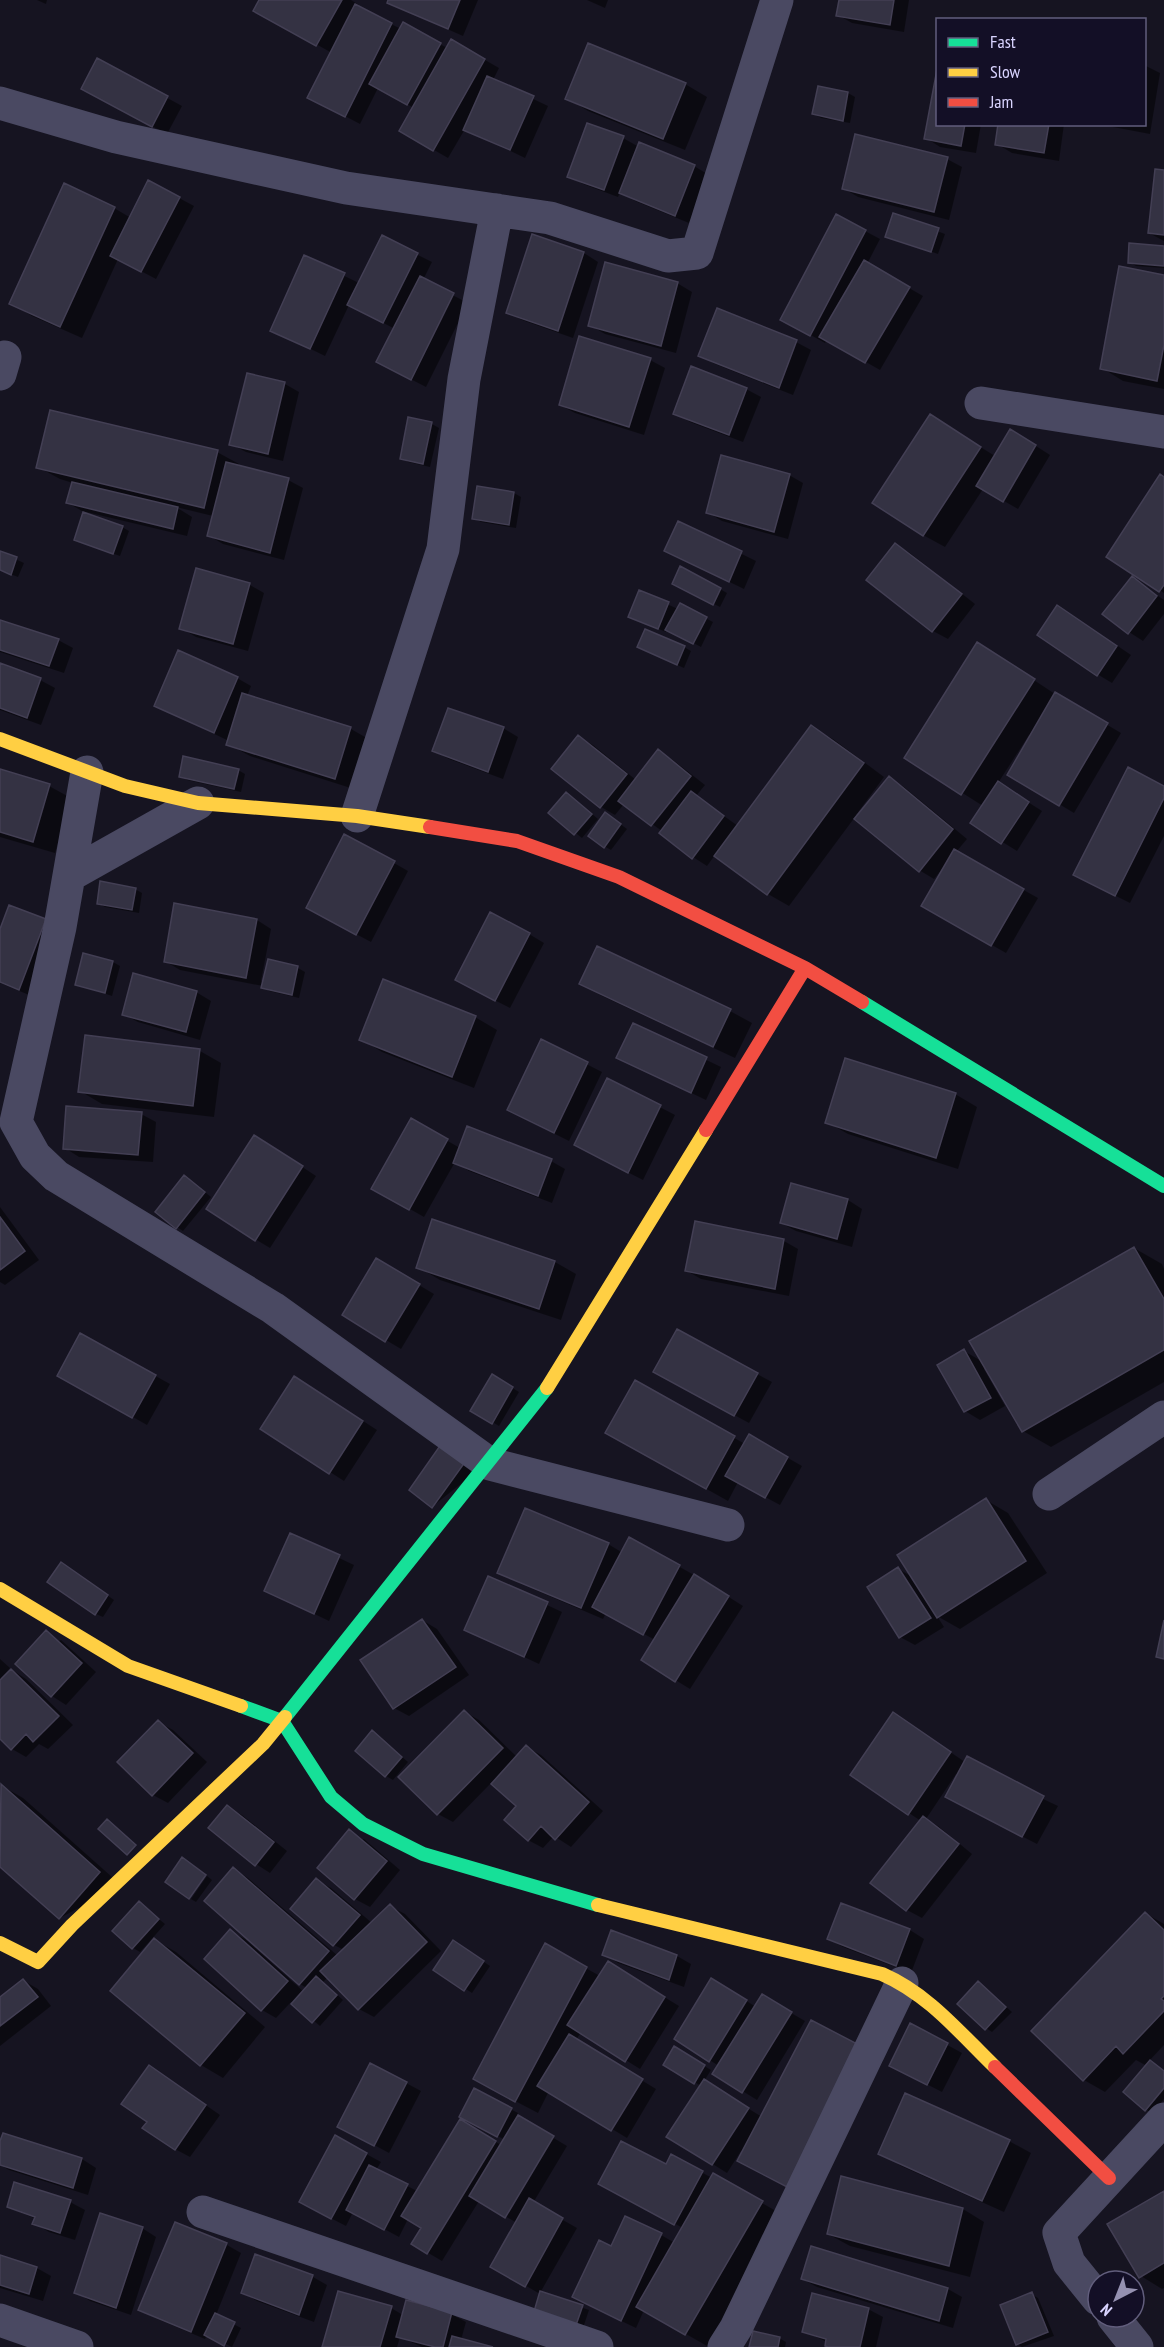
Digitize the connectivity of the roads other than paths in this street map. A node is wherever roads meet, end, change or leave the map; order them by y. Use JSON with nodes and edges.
{"nodes":[{"id":1,"x":777,"y":0,"type":"edge"},
{"id":2,"x":0,"y":103,"type":"edge"},
{"id":3,"x":497,"y":210,"type":"junction"},
{"id":4,"x":981,"y":403,"type":"dead end"},
{"id":5,"x":1164,"y":432,"type":"edge"},
{"id":6,"x":0,"y":739,"type":"edge"},
{"id":7,"x":87,"y":772,"type":"junction"},
{"id":8,"x":198,"y":803,"type":"junction"},
{"id":9,"x":357,"y":816,"type":"junction"},
{"id":10,"x":70,"y":875,"type":"junction"},
{"id":11,"x":805,"y":968,"type":"junction"},
{"id":12,"x":1164,"y":1186,"type":"edge"},
{"id":13,"x":1164,"y":1416,"type":"edge"},
{"id":14,"x":490,"y":1464,"type":"junction"},
{"id":15,"x":1049,"y":1494,"type":"dead end"},
{"id":16,"x":728,"y":1525,"type":"dead end"},
{"id":17,"x":0,"y":1589,"type":"edge"},
{"id":18,"x":282,"y":1721,"type":"junction"},
{"id":19,"x":0,"y":1943,"type":"edge"},
{"id":20,"x":902,"y":1983,"type":"junction"},
{"id":21,"x":1164,"y":2119,"type":"edge"},
{"id":22,"x":1109,"y":2178,"type":"junction"},
{"id":23,"x":203,"y":2212,"type":"dead end"},
{"id":24,"x":1086,"y":2284,"type":"edge"},
{"id":25,"x":0,"y":2320,"type":"edge"},
{"id":26,"x":1123,"y":2329,"type":"edge"},
{"id":27,"x":77,"y":2347,"type":"edge"},
{"id":28,"x":597,"y":2347,"type":"edge"},
{"id":29,"x":724,"y":2347,"type":"edge"},
{"id":30,"x":1137,"y":2347,"type":"edge"}],
"edges":[{"from":1,"to":3,"type":"street"},
{"from":2,"to":3,"type":"street"},
{"from":3,"to":9,"type":"street"},
{"from":4,"to":5,"type":"street"},
{"from":6,"to":7,"type":"street"},
{"from":7,"to":8,"type":"street"},
{"from":7,"to":10,"type":"street"},
{"from":8,"to":9,"type":"street"},
{"from":8,"to":10,"type":"street"},
{"from":9,"to":11,"type":"street"},
{"from":10,"to":14,"type":"street"},
{"from":11,"to":12,"type":"street"},
{"from":11,"to":14,"type":"street"},
{"from":13,"to":15,"type":"street"},
{"from":14,"to":16,"type":"street"},
{"from":14,"to":18,"type":"street"},
{"from":17,"to":18,"type":"street"},
{"from":18,"to":19,"type":"street"},
{"from":18,"to":20,"type":"street"},
{"from":20,"to":22,"type":"street"},
{"from":20,"to":29,"type":"street"},
{"from":21,"to":22,"type":"street"},
{"from":22,"to":24,"type":"street"},
{"from":23,"to":28,"type":"street"},
{"from":25,"to":27,"type":"street"},
{"from":26,"to":30,"type":"street"}]}
